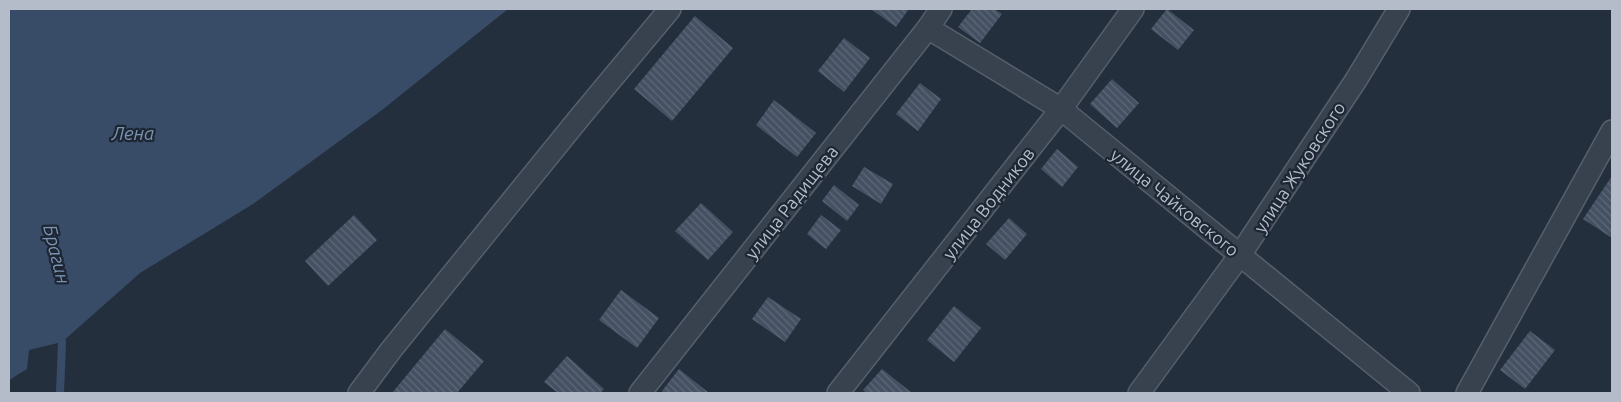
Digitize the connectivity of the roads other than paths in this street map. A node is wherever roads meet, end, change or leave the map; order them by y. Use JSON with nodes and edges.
{"nodes":[{"id":1,"x":670,"y":9,"type":"edge"},
{"id":2,"x":941,"y":9,"type":"edge"},
{"id":3,"x":1133,"y":9,"type":"edge"},
{"id":4,"x":1399,"y":9,"type":"edge"},
{"id":5,"x":928,"y":28,"type":"junction"},
{"id":6,"x":1061,"y":109,"type":"junction"},
{"id":7,"x":1612,"y":131,"type":"edge"},
{"id":8,"x":1240,"y":256,"type":"junction"},
{"id":9,"x":359,"y":393,"type":"edge"},
{"id":10,"x":640,"y":393,"type":"edge"},
{"id":11,"x":838,"y":393,"type":"edge"},
{"id":12,"x":1139,"y":393,"type":"edge"},
{"id":13,"x":1409,"y":393,"type":"edge"},
{"id":14,"x":1467,"y":393,"type":"edge"}],
"edges":[{"from":1,"to":9,"type":"street"},
{"from":2,"to":5,"type":"street","name":"улица Радищева"},
{"from":3,"to":6,"type":"street","name":"улица Водников"},
{"from":4,"to":8,"type":"street","name":"улица Жуковского"},
{"from":5,"to":6,"type":"street","name":"улица Чайковского"},
{"from":5,"to":10,"type":"street","name":"улица Радищева"},
{"from":6,"to":8,"type":"street","name":"улица Чайковского"},
{"from":6,"to":11,"type":"street","name":"улица Водников"},
{"from":7,"to":14,"type":"street"},
{"from":8,"to":12,"type":"street","name":"улица Жуковского"},
{"from":8,"to":13,"type":"street","name":"улица Чайковского"}]}
